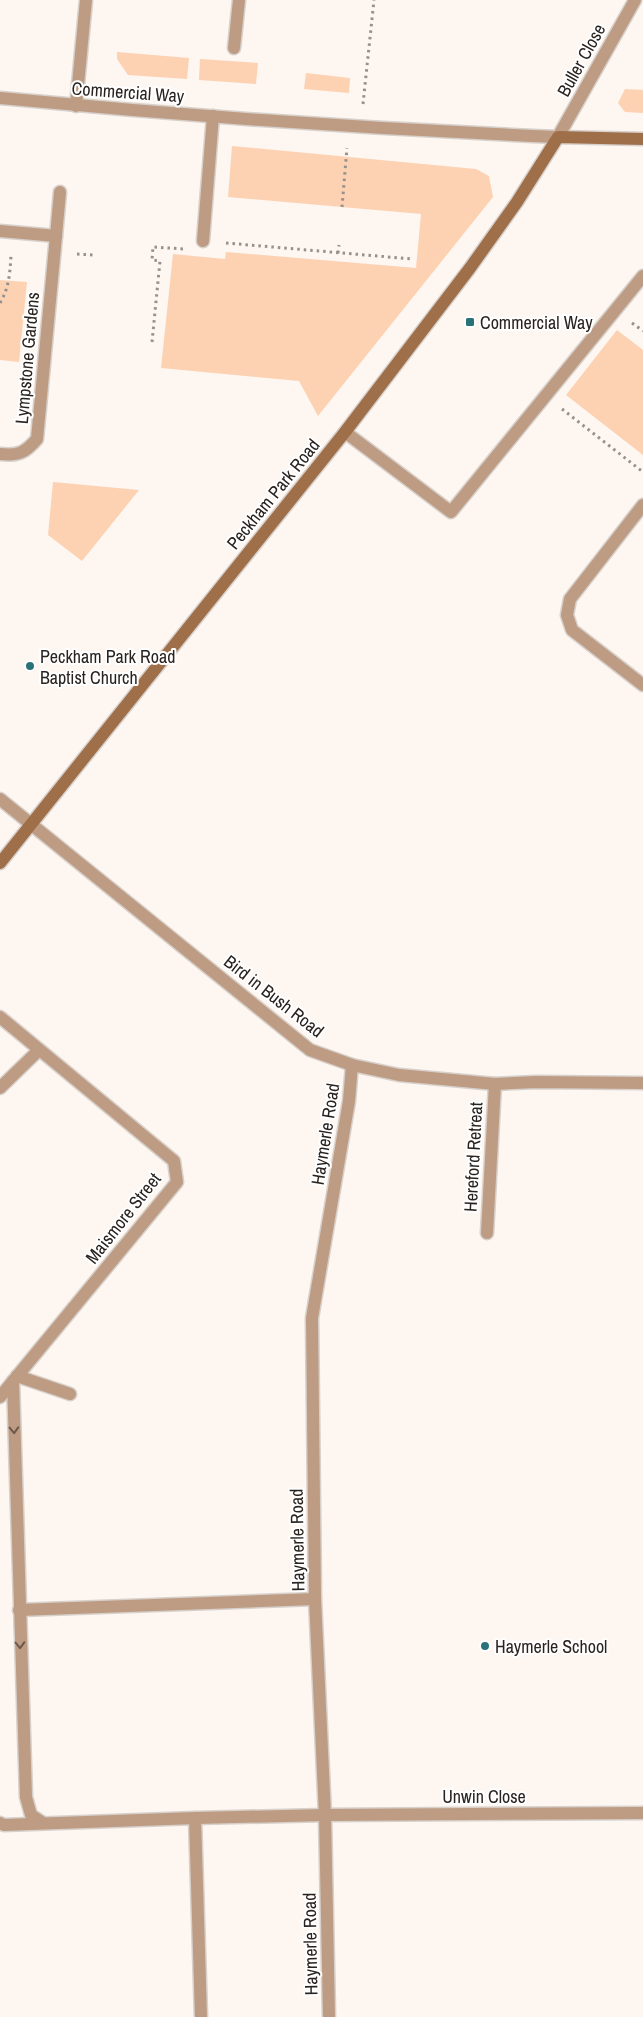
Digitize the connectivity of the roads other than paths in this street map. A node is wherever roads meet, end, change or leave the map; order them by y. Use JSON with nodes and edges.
{"nodes":[{"id":1,"x":86,"y":0,"type":"edge"},
{"id":2,"x":238,"y":0,"type":"edge"},
{"id":3,"x":635,"y":0,"type":"edge"},
{"id":4,"x":234,"y":48,"type":"dead end"},
{"id":5,"x":0,"y":98,"type":"edge"},
{"id":6,"x":76,"y":106,"type":"junction"},
{"id":7,"x":214,"y":116,"type":"junction"},
{"id":8,"x":558,"y":137,"type":"junction"},
{"id":9,"x":643,"y":139,"type":"edge"},
{"id":10,"x":60,"y":192,"type":"dead end"},
{"id":11,"x":0,"y":231,"type":"edge"},
{"id":12,"x":56,"y":236,"type":"junction"},
{"id":13,"x":204,"y":241,"type":"road end"},
{"id":14,"x":643,"y":276,"type":"edge"},
{"id":15,"x":345,"y":432,"type":"junction"},
{"id":16,"x":0,"y":454,"type":"edge"},
{"id":17,"x":643,"y":504,"type":"edge"},
{"id":18,"x":643,"y":685,"type":"edge"},
{"id":19,"x":0,"y":799,"type":"edge"},
{"id":20,"x":31,"y":822,"type":"junction"},
{"id":21,"x":0,"y":863,"type":"edge"},
{"id":22,"x":0,"y":1017,"type":"edge"},
{"id":23,"x":39,"y":1050,"type":"junction"},
{"id":24,"x":352,"y":1065,"type":"junction"},
{"id":25,"x":643,"y":1083,"type":"edge"},
{"id":26,"x":495,"y":1084,"type":"junction"},
{"id":27,"x":0,"y":1088,"type":"edge"},
{"id":28,"x":487,"y":1233,"type":"dead end"},
{"id":29,"x":15,"y":1379,"type":"junction"},
{"id":30,"x":70,"y":1394,"type":"dead end"},
{"id":31,"x":0,"y":1397,"type":"edge"},
{"id":32,"x":315,"y":1599,"type":"junction"},
{"id":33,"x":19,"y":1610,"type":"junction"},
{"id":34,"x":643,"y":1813,"type":"edge"},
{"id":35,"x":325,"y":1814,"type":"junction"},
{"id":36,"x":195,"y":1818,"type":"junction"},
{"id":37,"x":0,"y":1822,"type":"edge"},
{"id":38,"x":43,"y":1823,"type":"junction"},
{"id":39,"x":201,"y":2017,"type":"edge"},
{"id":40,"x":329,"y":2017,"type":"edge"}],
"edges":[{"from":1,"to":6,"type":"street"},
{"from":2,"to":4,"type":"street"},
{"from":3,"to":8,"type":"street","name":"Buller Close"},
{"from":5,"to":6,"type":"street","name":"Commercial Way"},
{"from":6,"to":7,"type":"street","name":"Commercial Way"},
{"from":7,"to":8,"type":"street","name":"Commercial Way"},
{"from":7,"to":13,"type":"street"},
{"from":8,"to":9,"type":"main road","name":"Commercial Way"},
{"from":8,"to":15,"type":"main road","name":"Peckham Park Road"},
{"from":10,"to":12,"type":"street","name":"Lympstone Gardens"},
{"from":11,"to":12,"type":"street"},
{"from":12,"to":16,"type":"street","name":"Lympstone Gardens"},
{"from":14,"to":15,"type":"street"},
{"from":15,"to":20,"type":"main road","name":"Peckham Park Road"},
{"from":17,"to":18,"type":"street"},
{"from":19,"to":20,"type":"street","name":"Bird in Bush Road"},
{"from":20,"to":21,"type":"main road","name":"Peckham Park Road"},
{"from":20,"to":24,"type":"street","name":"Bird in Bush Road"},
{"from":22,"to":23,"type":"street","name":"Maismore Street"},
{"from":23,"to":27,"type":"street"},
{"from":23,"to":29,"type":"street","name":"Maismore Street"},
{"from":24,"to":26,"type":"street","name":"Bird in Bush Road"},
{"from":24,"to":32,"type":"street","name":"Haymerle Road"},
{"from":25,"to":26,"type":"street","name":"Bird in Bush Road"},
{"from":26,"to":28,"type":"street","name":"Hereford Retreat"},
{"from":29,"to":30,"type":"street"},
{"from":29,"to":31,"type":"street","name":"Maismore Street"},
{"from":29,"to":33,"type":"street","one_way":true},
{"from":32,"to":33,"type":"street"},
{"from":32,"to":35,"type":"street","name":"Haymerle Road"},
{"from":33,"to":38,"type":"street","one_way":true},
{"from":34,"to":35,"type":"street","name":"Unwin Close"},
{"from":35,"to":36,"type":"street","name":"Unwin Close"},
{"from":35,"to":40,"type":"street","name":"Haymerle Road"},
{"from":36,"to":38,"type":"street","name":"Unwin Close"},
{"from":36,"to":39,"type":"street"},
{"from":37,"to":38,"type":"street","name":"Unwin Close"}]}
